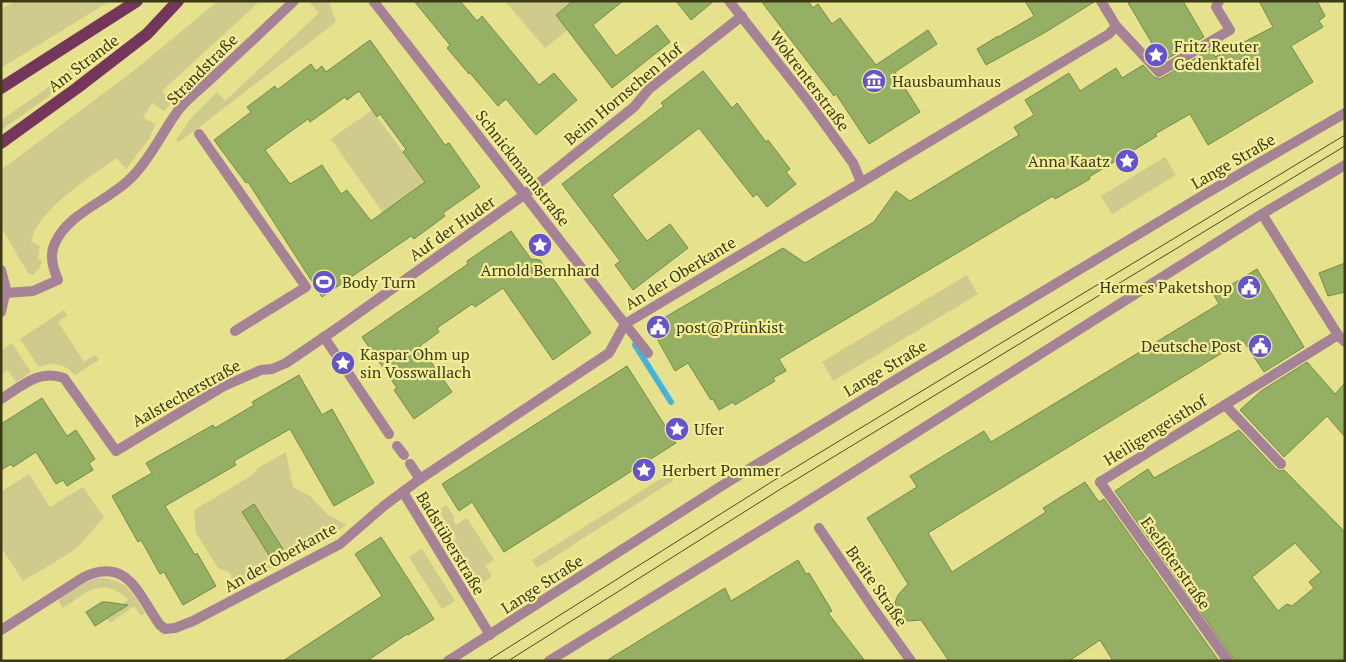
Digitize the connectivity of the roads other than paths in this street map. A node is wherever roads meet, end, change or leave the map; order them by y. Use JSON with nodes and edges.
{"nodes":[{"id":1,"x":137,"y":1,"type":"edge"},
{"id":2,"x":178,"y":1,"type":"edge"},
{"id":3,"x":294,"y":1,"type":"edge"},
{"id":4,"x":730,"y":1,"type":"edge"},
{"id":5,"x":1101,"y":1,"type":"edge"},
{"id":6,"x":1219,"y":1,"type":"edge"},
{"id":7,"x":374,"y":2,"type":"edge"},
{"id":8,"x":742,"y":16,"type":"junction"},
{"id":9,"x":1116,"y":26,"type":"junction"},
{"id":10,"x":1,"y":88,"type":"edge"},
{"id":11,"x":1345,"y":113,"type":"edge"},
{"id":12,"x":199,"y":134,"type":"dead end"},
{"id":13,"x":1,"y":143,"type":"edge"},
{"id":14,"x":1345,"y":165,"type":"edge"},
{"id":15,"x":861,"y":182,"type":"junction"},
{"id":16,"x":524,"y":195,"type":"junction"},
{"id":17,"x":1262,"y":214,"type":"junction"},
{"id":18,"x":1,"y":270,"type":"edge"},
{"id":19,"x":6,"y":293,"type":"junction"},
{"id":20,"x":1,"y":312,"type":"edge"},
{"id":21,"x":625,"y":324,"type":"junction"},
{"id":22,"x":235,"y":330,"type":"dead end"},
{"id":23,"x":324,"y":337,"type":"junction"},
{"id":24,"x":1341,"y":339,"type":"edge"},
{"id":25,"x":648,"y":353,"type":"dead end"},
{"id":26,"x":1,"y":399,"type":"edge"},
{"id":27,"x":1225,"y":405,"type":"junction"},
{"id":28,"x":389,"y":434,"type":"dead end"},
{"id":29,"x":397,"y":446,"type":"dead end"},
{"id":30,"x":1281,"y":464,"type":"dead end"},
{"id":31,"x":420,"y":479,"type":"junction"},
{"id":32,"x":1100,"y":482,"type":"joint"},
{"id":33,"x":403,"y":492,"type":"junction"},
{"id":34,"x":819,"y":528,"type":"dead end"},
{"id":35,"x":1,"y":630,"type":"edge"},
{"id":36,"x":490,"y":635,"type":"junction"},
{"id":37,"x":553,"y":660,"type":"edge"},
{"id":38,"x":448,"y":661,"type":"edge"},
{"id":39,"x":911,"y":661,"type":"edge"},
{"id":40,"x":1228,"y":661,"type":"edge"}],
"edges":[{"from":1,"to":10,"type":"main road","name":"Am Strande"},
{"from":2,"to":13,"type":"main road","name":"Am Strande"},
{"from":3,"to":19,"type":"street","name":"Strandstraße"},
{"from":4,"to":8,"type":"street","name":"Wokrenterstraße"},
{"from":5,"to":9,"type":"street"},
{"from":6,"to":9,"type":"street"},
{"from":7,"to":16,"type":"street","name":"Schnickmannstraße"},
{"from":8,"to":15,"type":"street","name":"Wokrenterstraße"},
{"from":8,"to":16,"type":"street","name":"Beim Hornschen Hof"},
{"from":9,"to":15,"type":"street","name":"An der Oberkante"},
{"from":11,"to":36,"type":"street","name":"Lange Straße"},
{"from":12,"to":22,"type":"street"},
{"from":14,"to":17,"type":"street"},
{"from":15,"to":21,"type":"street","name":"An der Oberkante"},
{"from":16,"to":21,"type":"street","name":"Schnickmannstraße"},
{"from":16,"to":23,"type":"street","name":"Auf der Huder"},
{"from":17,"to":24,"type":"street"},
{"from":17,"to":37,"type":"street"},
{"from":18,"to":19,"type":"street"},
{"from":19,"to":20,"type":"street"},
{"from":21,"to":25,"type":"street","name":"Schnickmannstraße"},
{"from":21,"to":31,"type":"street","name":"An der Oberkante"},
{"from":23,"to":26,"type":"street","name":"Aalstecherstraße"},
{"from":23,"to":28,"type":"street"},
{"from":24,"to":27,"type":"street","name":"Heiligengeisthof"},
{"from":27,"to":30,"type":"street","name":"Heiligengeisthof"},
{"from":27,"to":32,"type":"street","name":"Heiligengeisthof"},
{"from":29,"to":31,"type":"street","name":"Badstüberstraße"},
{"from":31,"to":33,"type":"street","name":"An der Oberkante"},
{"from":32,"to":40,"type":"street","name":"Eselföterstraße"},
{"from":33,"to":35,"type":"street","name":"An der Oberkante"},
{"from":33,"to":36,"type":"street","name":"Badstüberstraße"},
{"from":34,"to":39,"type":"street","name":"Breite Straße"},
{"from":36,"to":38,"type":"street","name":"Lange Straße"}]}
